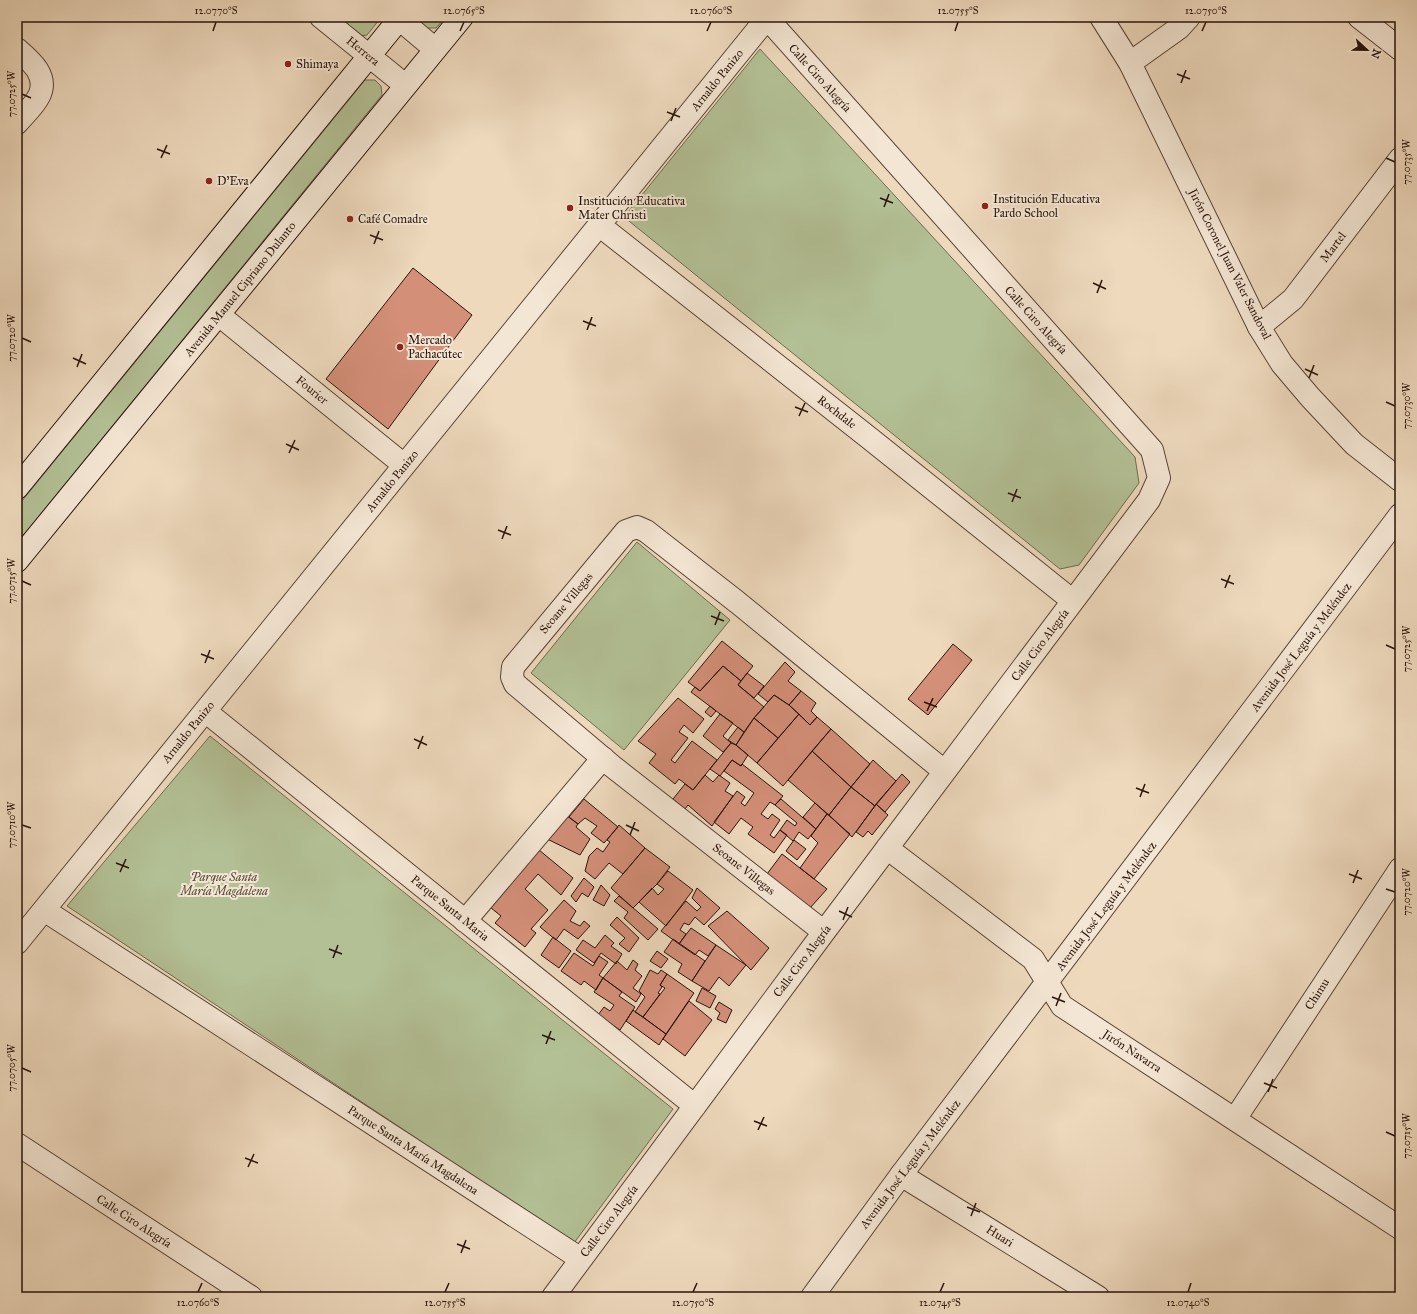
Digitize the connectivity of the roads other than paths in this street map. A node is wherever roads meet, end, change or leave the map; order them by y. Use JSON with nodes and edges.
{"nodes":[{"id":1,"x":321,"y":17,"type":"edge"},
{"id":2,"x":462,"y":17,"type":"edge"},
{"id":3,"x":1101,"y":17,"type":"edge"},
{"id":4,"x":1189,"y":17,"type":"edge"},
{"id":5,"x":1359,"y":17,"type":"edge"},
{"id":6,"x":399,"y":18,"type":"edge"},
{"id":7,"x":766,"y":18,"type":"edge"},
{"id":8,"x":17,"y":49,"type":"edge"},
{"id":9,"x":435,"y":49,"type":"junction"},
{"id":10,"x":1400,"y":49,"type":"edge"},
{"id":11,"x":369,"y":56,"type":"junction"},
{"id":12,"x":1130,"y":63,"type":"junction"},
{"id":13,"x":405,"y":85,"type":"junction"},
{"id":14,"x":17,"y":123,"type":"edge"},
{"id":15,"x":1400,"y":160,"type":"edge"},
{"id":16,"x":599,"y":225,"type":"junction"},
{"id":17,"x":219,"y":315,"type":"junction"},
{"id":18,"x":1259,"y":327,"type":"junction"},
{"id":19,"x":404,"y":465,"type":"junction"},
{"id":20,"x":1400,"y":480,"type":"edge"},
{"id":21,"x":17,"y":488,"type":"edge"},
{"id":22,"x":1400,"y":515,"type":"edge"},
{"id":23,"x":17,"y":561,"type":"edge"},
{"id":24,"x":1073,"y":601,"type":"junction"},
{"id":25,"x":205,"y":711,"type":"junction"},
{"id":26,"x":603,"y":758,"type":"junction"},
{"id":27,"x":944,"y":771,"type":"junction"},
{"id":28,"x":887,"y":848,"type":"junction"},
{"id":29,"x":1400,"y":869,"type":"edge"},
{"id":30,"x":44,"y":910,"type":"junction"},
{"id":31,"x":465,"y":920,"type":"junction"},
{"id":32,"x":824,"y":932,"type":"junction"},
{"id":33,"x":17,"y":943,"type":"edge"},
{"id":34,"x":1047,"y":983,"type":"junction"},
{"id":35,"x":695,"y":1106,"type":"junction"},
{"id":36,"x":1235,"y":1119,"type":"junction"},
{"id":37,"x":17,"y":1144,"type":"edge"},
{"id":38,"x":901,"y":1175,"type":"junction"},
{"id":39,"x":1400,"y":1228,"type":"edge"},
{"id":40,"x":581,"y":1259,"type":"junction"},
{"id":41,"x":251,"y":1297,"type":"edge"},
{"id":42,"x":553,"y":1297,"type":"edge"},
{"id":43,"x":812,"y":1297,"type":"edge"},
{"id":44,"x":1098,"y":1297,"type":"edge"}],
"edges":[{"from":1,"to":11,"type":"street","name":"Herrera"},
{"from":2,"to":9,"type":"street","name":"Avenida Manuel Cipriano Dulanto"},
{"from":3,"to":12,"type":"street","name":"Jirón Coronel Juan Valer Sandoval"},
{"from":4,"to":12,"type":"street"},
{"from":5,"to":10,"type":"street"},
{"from":6,"to":9,"type":"street"},
{"from":6,"to":11,"type":"street"},
{"from":7,"to":16,"type":"street","name":"Arnaldo Panizo"},
{"from":7,"to":24,"type":"street","name":"Calle Ciro Alegría"},
{"from":8,"to":14,"type":"street"},
{"from":9,"to":13,"type":"street","name":"Avenida Manuel Cipriano Dulanto"},
{"from":11,"to":13,"type":"street","name":"Herrera"},
{"from":11,"to":21,"type":"street"},
{"from":12,"to":18,"type":"street","name":"Jirón Coronel Juan Valer Sandoval"},
{"from":13,"to":17,"type":"street","name":"Avenida Manuel Cipriano Dulanto"},
{"from":15,"to":18,"type":"street","name":"Martel"},
{"from":16,"to":19,"type":"street","name":"Arnaldo Panizo"},
{"from":16,"to":24,"type":"street","name":"Rochdale"},
{"from":17,"to":19,"type":"street","name":"Fourier"},
{"from":17,"to":23,"type":"street","name":"Avenida Manuel Cipriano Dulanto"},
{"from":18,"to":20,"type":"street","name":"Jirón Coronel Juan Valer Sandoval"},
{"from":19,"to":25,"type":"street","name":"Arnaldo Panizo"},
{"from":22,"to":34,"type":"street","name":"Avenida José Leguía y Meléndez"},
{"from":24,"to":27,"type":"street","name":"Calle Ciro Alegría"},
{"from":25,"to":30,"type":"street","name":"Arnaldo Panizo"},
{"from":25,"to":31,"type":"street","name":"Parque Santa Maria"},
{"from":26,"to":27,"type":"street","name":"Seoane Villegas"},
{"from":26,"to":31,"type":"street"},
{"from":26,"to":32,"type":"street","name":"Seoane Villegas"},
{"from":27,"to":28,"type":"street","name":"Calle Ciro Alegría"},
{"from":28,"to":32,"type":"street","name":"Calle Ciro Alegría"},
{"from":28,"to":34,"type":"street","name":"Jirón Navarra"},
{"from":29,"to":36,"type":"street","name":"Chimu"},
{"from":30,"to":33,"type":"street","name":"Arnaldo Panizo"},
{"from":30,"to":40,"type":"street","name":"Parque Santa María Magdalena"},
{"from":31,"to":35,"type":"street","name":"Parque Santa Maria"},
{"from":32,"to":35,"type":"street","name":"Calle Ciro Alegría"},
{"from":34,"to":36,"type":"street","name":"Jirón Navarra"},
{"from":34,"to":38,"type":"street","name":"Avenida José Leguía y Meléndez"},
{"from":35,"to":40,"type":"street","name":"Calle Ciro Alegría"},
{"from":36,"to":39,"type":"street","name":"Jirón Navarra"},
{"from":37,"to":41,"type":"street","name":"Calle Ciro Alegría"},
{"from":38,"to":43,"type":"street","name":"Avenida José Leguía y Meléndez"},
{"from":38,"to":44,"type":"street","name":"Huari"},
{"from":40,"to":42,"type":"street","name":"Calle Ciro Alegría"}]}
